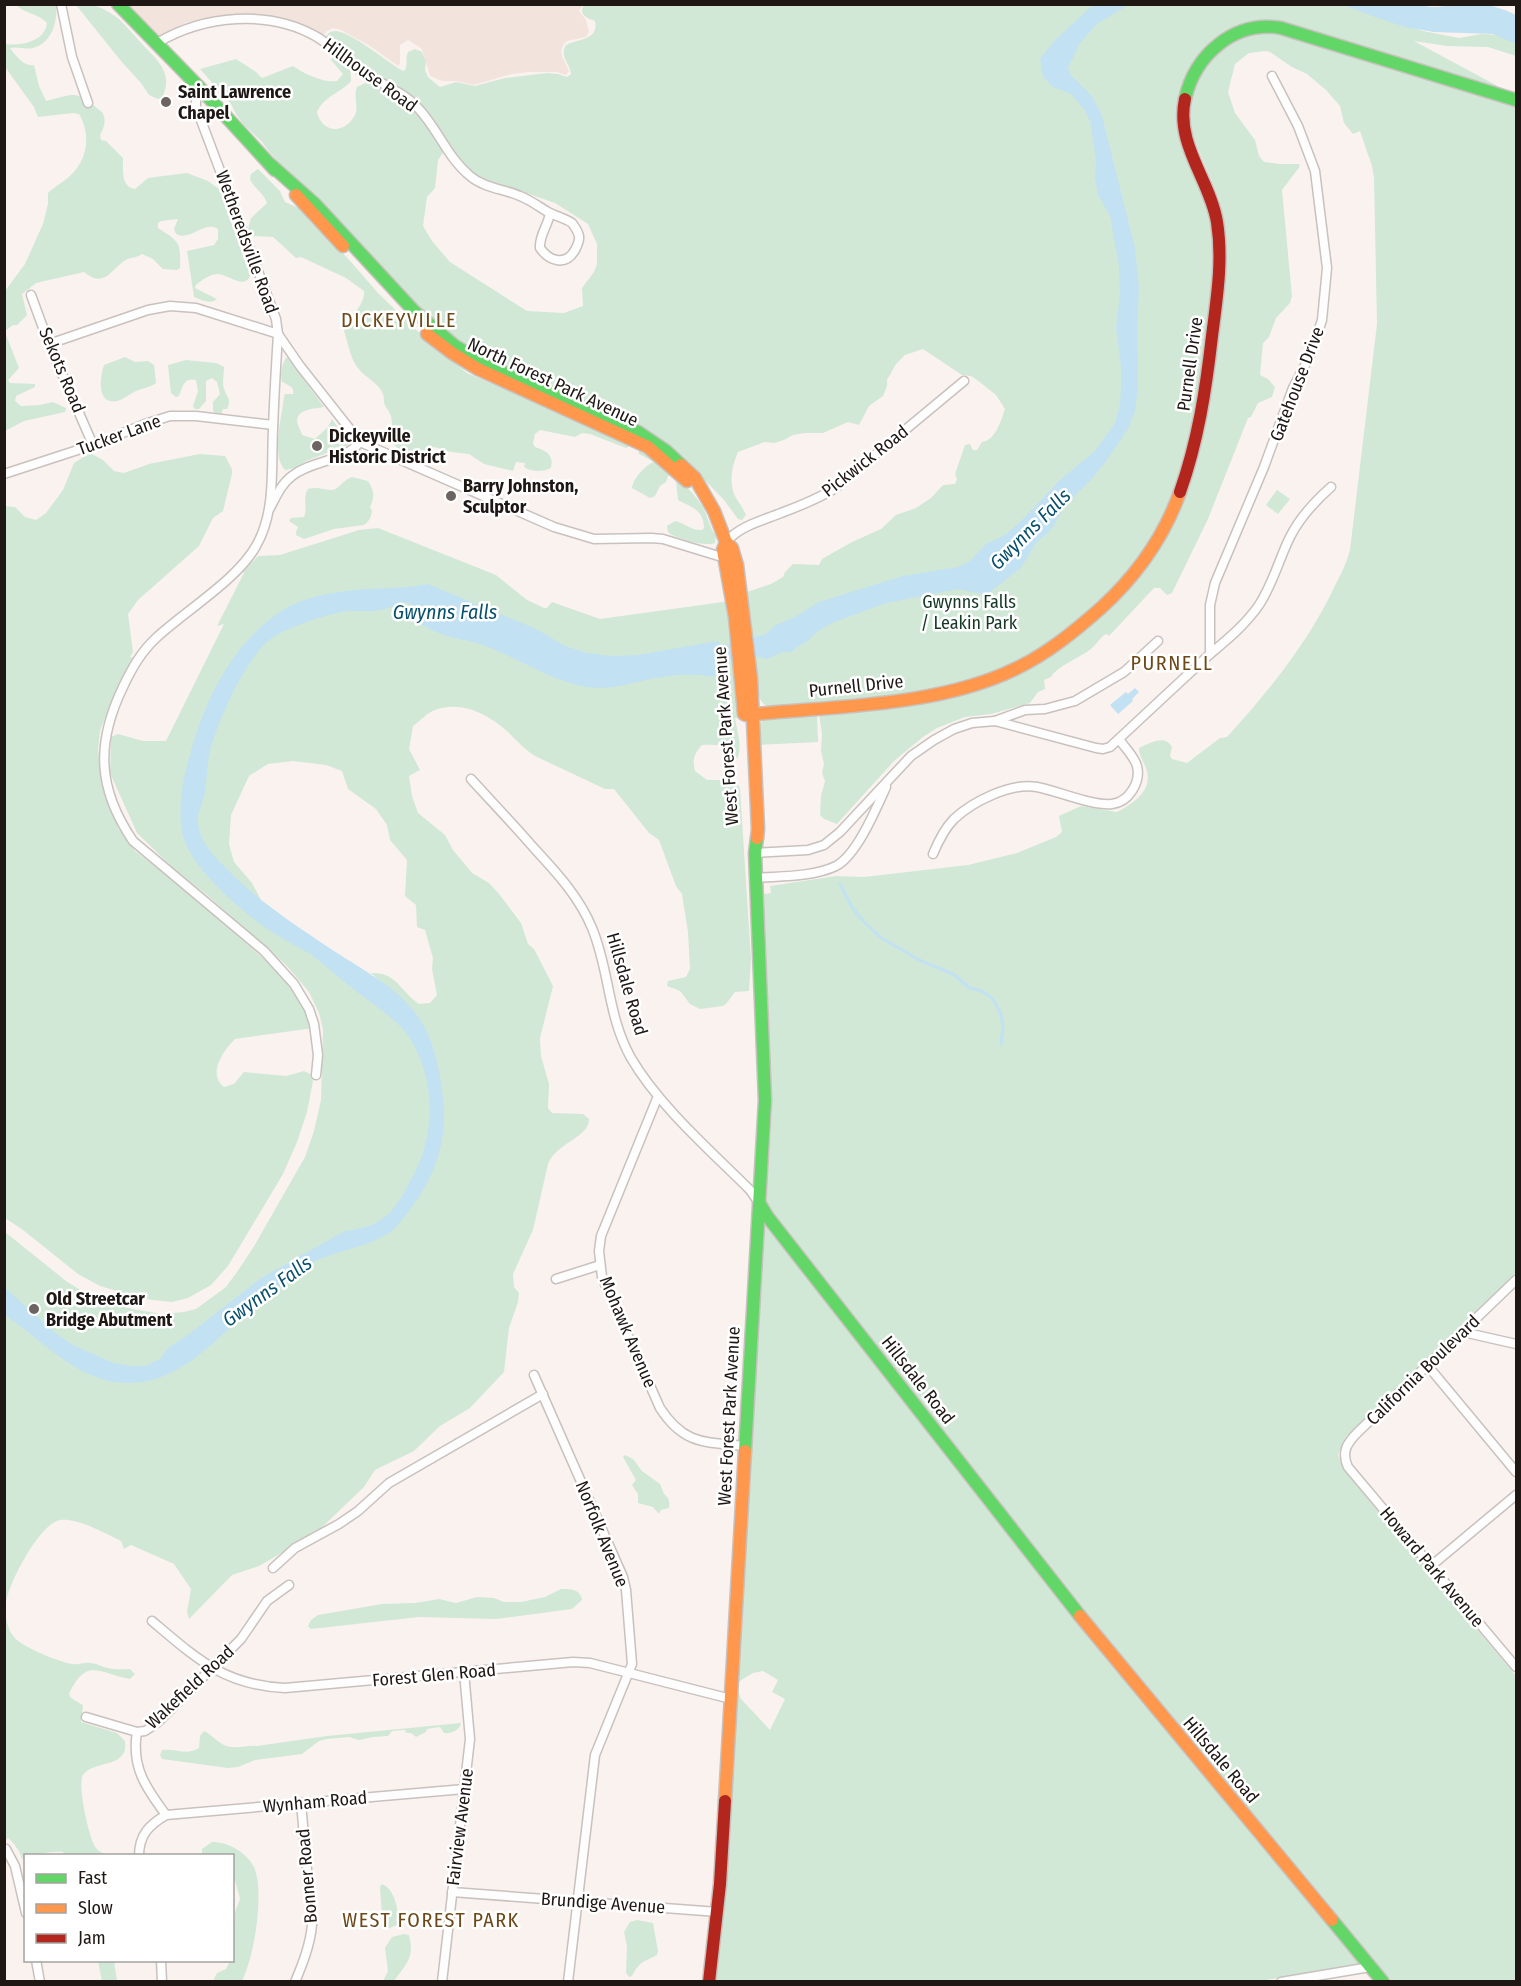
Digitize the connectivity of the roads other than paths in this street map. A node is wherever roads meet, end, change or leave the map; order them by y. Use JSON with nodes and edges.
{"nodes":[{"id":1,"x":61,"y":4,"type":"edge"},
{"id":2,"x":118,"y":4,"type":"edge"},
{"id":3,"x":157,"y":43,"type":"junction"},
{"id":4,"x":1272,"y":76,"type":"dead end"},
{"id":5,"x":199,"y":87,"type":"junction"},
{"id":6,"x":1516,"y":100,"type":"edge"},
{"id":7,"x":88,"y":103,"type":"dead end"},
{"id":8,"x":550,"y":213,"type":"junction"},
{"id":9,"x":31,"y":295,"type":"dead end"},
{"id":10,"x":278,"y":334,"type":"junction"},
{"id":11,"x":49,"y":344,"type":"junction"},
{"id":12,"x":964,"y":381,"type":"dead end"},
{"id":13,"x":273,"y":425,"type":"junction"},
{"id":14,"x":360,"y":442,"type":"junction"},
{"id":15,"x":93,"y":445,"type":"junction"},
{"id":16,"x":4,"y":474,"type":"edge"},
{"id":17,"x":1330,"y":488,"type":"dead end"},
{"id":18,"x":269,"y":510,"type":"junction"},
{"id":19,"x":726,"y":542,"type":"junction"},
{"id":20,"x":725,"y":558,"type":"junction"},
{"id":21,"x":740,"y":617,"type":"junction"},
{"id":22,"x":1158,"y":641,"type":"dead end"},
{"id":23,"x":1210,"y":654,"type":"junction"},
{"id":24,"x":749,"y":715,"type":"junction"},
{"id":25,"x":995,"y":721,"type":"junction"},
{"id":26,"x":1119,"y":740,"type":"junction"},
{"id":27,"x":890,"y":778,"type":"junction"},
{"id":28,"x":471,"y":779,"type":"dead end"},
{"id":29,"x":755,"y":852,"type":"junction"},
{"id":30,"x":933,"y":854,"type":"dead end"},
{"id":31,"x":756,"y":878,"type":"junction"},
{"id":32,"x":316,"y":1075,"type":"dead end"},
{"id":33,"x":658,"y":1096,"type":"junction"},
{"id":34,"x":759,"y":1203,"type":"junction"},
{"id":35,"x":600,"y":1265,"type":"junction"},
{"id":36,"x":556,"y":1279,"type":"dead end"},
{"id":37,"x":1516,"y":1280,"type":"edge"},
{"id":38,"x":1463,"y":1332,"type":"junction"},
{"id":39,"x":1516,"y":1344,"type":"edge"},
{"id":40,"x":1428,"y":1366,"type":"junction"},
{"id":41,"x":534,"y":1375,"type":"dead end"},
{"id":42,"x":543,"y":1394,"type":"junction"},
{"id":43,"x":745,"y":1446,"type":"junction"},
{"id":44,"x":1348,"y":1467,"type":"joint"},
{"id":45,"x":1516,"y":1472,"type":"edge"},
{"id":46,"x":1516,"y":1496,"type":"edge"},
{"id":47,"x":1431,"y":1566,"type":"junction"},
{"id":48,"x":273,"y":1568,"type":"dead end"},
{"id":49,"x":289,"y":1586,"type":"dead end"},
{"id":50,"x":152,"y":1621,"type":"dead end"},
{"id":51,"x":1516,"y":1668,"type":"edge"},
{"id":52,"x":211,"y":1669,"type":"junction"},
{"id":53,"x":464,"y":1672,"type":"junction"},
{"id":54,"x":629,"y":1673,"type":"junction"},
{"id":55,"x":731,"y":1699,"type":"junction"},
{"id":56,"x":86,"y":1717,"type":"dead end"},
{"id":57,"x":137,"y":1732,"type":"junction"},
{"id":58,"x":464,"y":1789,"type":"junction"},
{"id":59,"x":301,"y":1803,"type":"junction"},
{"id":60,"x":166,"y":1815,"type":"junction"},
{"id":61,"x":5,"y":1849,"type":"edge"},
{"id":62,"x":139,"y":1854,"type":"edge"},
{"id":63,"x":452,"y":1892,"type":"junction"},
{"id":64,"x":577,"y":1902,"type":"junction"},
{"id":65,"x":24,"y":1904,"type":"edge"},
{"id":66,"x":717,"y":1912,"type":"junction"},
{"id":67,"x":36,"y":1962,"type":"edge"},
{"id":68,"x":161,"y":1962,"type":"edge"},
{"id":69,"x":1370,"y":1966,"type":"junction"},
{"id":70,"x":40,"y":1982,"type":"edge"},
{"id":71,"x":162,"y":1982,"type":"edge"},
{"id":72,"x":295,"y":1982,"type":"edge"},
{"id":73,"x":442,"y":1982,"type":"edge"},
{"id":74,"x":568,"y":1982,"type":"edge"},
{"id":75,"x":709,"y":1982,"type":"edge"},
{"id":76,"x":1281,"y":1982,"type":"edge"},
{"id":77,"x":1383,"y":1982,"type":"edge"}],
"edges":[{"from":1,"to":7,"type":"street"},
{"from":2,"to":3,"type":"main road","name":"North Forest Park Avenue"},
{"from":3,"to":5,"type":"main road","name":"North Forest Park Avenue"},
{"from":3,"to":8,"type":"street","name":"Hillhouse Road"},
{"from":4,"to":23,"type":"street","name":"Gatehouse Drive"},
{"from":5,"to":10,"type":"street","name":"Wetheredsville Road"},
{"from":5,"to":19,"type":"main road","name":"North Forest Park Avenue"},
{"from":6,"to":24,"type":"main road","name":"Purnell Drive"},
{"from":8,"to":8,"type":"street","name":"Hillhouse Road"},
{"from":9,"to":11,"type":"street","name":"Sekots Road"},
{"from":10,"to":11,"type":"street"},
{"from":10,"to":13,"type":"street","name":"Wetheredsville Road"},
{"from":10,"to":14,"type":"street"},
{"from":11,"to":15,"type":"street","name":"Sekots Road"},
{"from":12,"to":19,"type":"street","name":"Pickwick Road"},
{"from":13,"to":15,"type":"street","name":"Tucker Lane"},
{"from":13,"to":18,"type":"street","name":"Wetheredsville Road"},
{"from":14,"to":18,"type":"street","name":"Wetheredsville Road"},
{"from":14,"to":20,"type":"street"},
{"from":15,"to":16,"type":"street","name":"Tucker Lane"},
{"from":17,"to":23,"type":"street"},
{"from":18,"to":32,"type":"street","name":"Wetheredsville Road"},
{"from":19,"to":20,"type":"main road","name":"North Forest Park Avenue"},
{"from":19,"to":21,"type":"main road","name":"North Forest Park Avenue"},
{"from":20,"to":21,"type":"main road","name":"North Forest Park Avenue"},
{"from":21,"to":24,"type":"main road","name":"West Forest Park Avenue"},
{"from":22,"to":25,"type":"street"},
{"from":23,"to":26,"type":"street"},
{"from":24,"to":29,"type":"main road","name":"West Forest Park Avenue"},
{"from":25,"to":26,"type":"street"},
{"from":25,"to":27,"type":"street"},
{"from":26,"to":30,"type":"street"},
{"from":27,"to":29,"type":"street"},
{"from":27,"to":31,"type":"street"},
{"from":28,"to":33,"type":"street","name":"Hillsdale Road"},
{"from":29,"to":31,"type":"main road","name":"West Forest Park Avenue"},
{"from":31,"to":34,"type":"main road","name":"West Forest Park Avenue"},
{"from":33,"to":34,"type":"street","name":"Hillsdale Road"},
{"from":33,"to":35,"type":"street","name":"Mohawk Avenue"},
{"from":34,"to":43,"type":"main road","name":"West Forest Park Avenue"},
{"from":34,"to":69,"type":"main road","name":"Hillsdale Road"},
{"from":35,"to":36,"type":"street"},
{"from":35,"to":43,"type":"street","name":"Mohawk Avenue"},
{"from":37,"to":38,"type":"street","name":"California Boulevard"},
{"from":38,"to":39,"type":"street"},
{"from":38,"to":40,"type":"street","name":"California Boulevard"},
{"from":40,"to":44,"type":"street","name":"California Boulevard"},
{"from":40,"to":45,"type":"street"},
{"from":41,"to":42,"type":"street","name":"Norfolk Avenue"},
{"from":42,"to":48,"type":"street"},
{"from":42,"to":54,"type":"street","name":"Norfolk Avenue"},
{"from":43,"to":55,"type":"main road","name":"West Forest Park Avenue"},
{"from":44,"to":47,"type":"street","name":"Howard Park Avenue"},
{"from":46,"to":47,"type":"street"},
{"from":47,"to":51,"type":"street","name":"Howard Park Avenue"},
{"from":49,"to":52,"type":"street","name":"Wakefield Road"},
{"from":50,"to":52,"type":"street","name":"Forest Glen Road"},
{"from":52,"to":53,"type":"street","name":"Forest Glen Road"},
{"from":52,"to":57,"type":"street","name":"Wakefield Road"},
{"from":53,"to":54,"type":"street","name":"Forest Glen Road"},
{"from":53,"to":58,"type":"street","name":"Fairview Avenue"},
{"from":54,"to":55,"type":"street","name":"Forest Glen Road"},
{"from":54,"to":64,"type":"street","name":"Norfolk Avenue"},
{"from":55,"to":66,"type":"main road","name":"West Forest Park Avenue"},
{"from":56,"to":57,"type":"street"},
{"from":57,"to":60,"type":"street","name":"Wakefield Road"},
{"from":58,"to":59,"type":"street","name":"Wynham Road"},
{"from":58,"to":63,"type":"street","name":"Fairview Avenue"},
{"from":59,"to":60,"type":"street","name":"Wynham Road"},
{"from":59,"to":72,"type":"street","name":"Bonner Road"},
{"from":60,"to":62,"type":"street"},
{"from":61,"to":65,"type":"street"},
{"from":63,"to":64,"type":"street","name":"Brundige Avenue"},
{"from":63,"to":73,"type":"street","name":"Fairview Avenue"},
{"from":64,"to":66,"type":"street","name":"Brundige Avenue"},
{"from":64,"to":74,"type":"street","name":"Norfolk Avenue"},
{"from":66,"to":75,"type":"main road","name":"West Forest Park Avenue"},
{"from":67,"to":70,"type":"street"},
{"from":68,"to":71,"type":"street"},
{"from":69,"to":76,"type":"street"},
{"from":69,"to":77,"type":"main road","name":"Hillsdale Road"}]}
